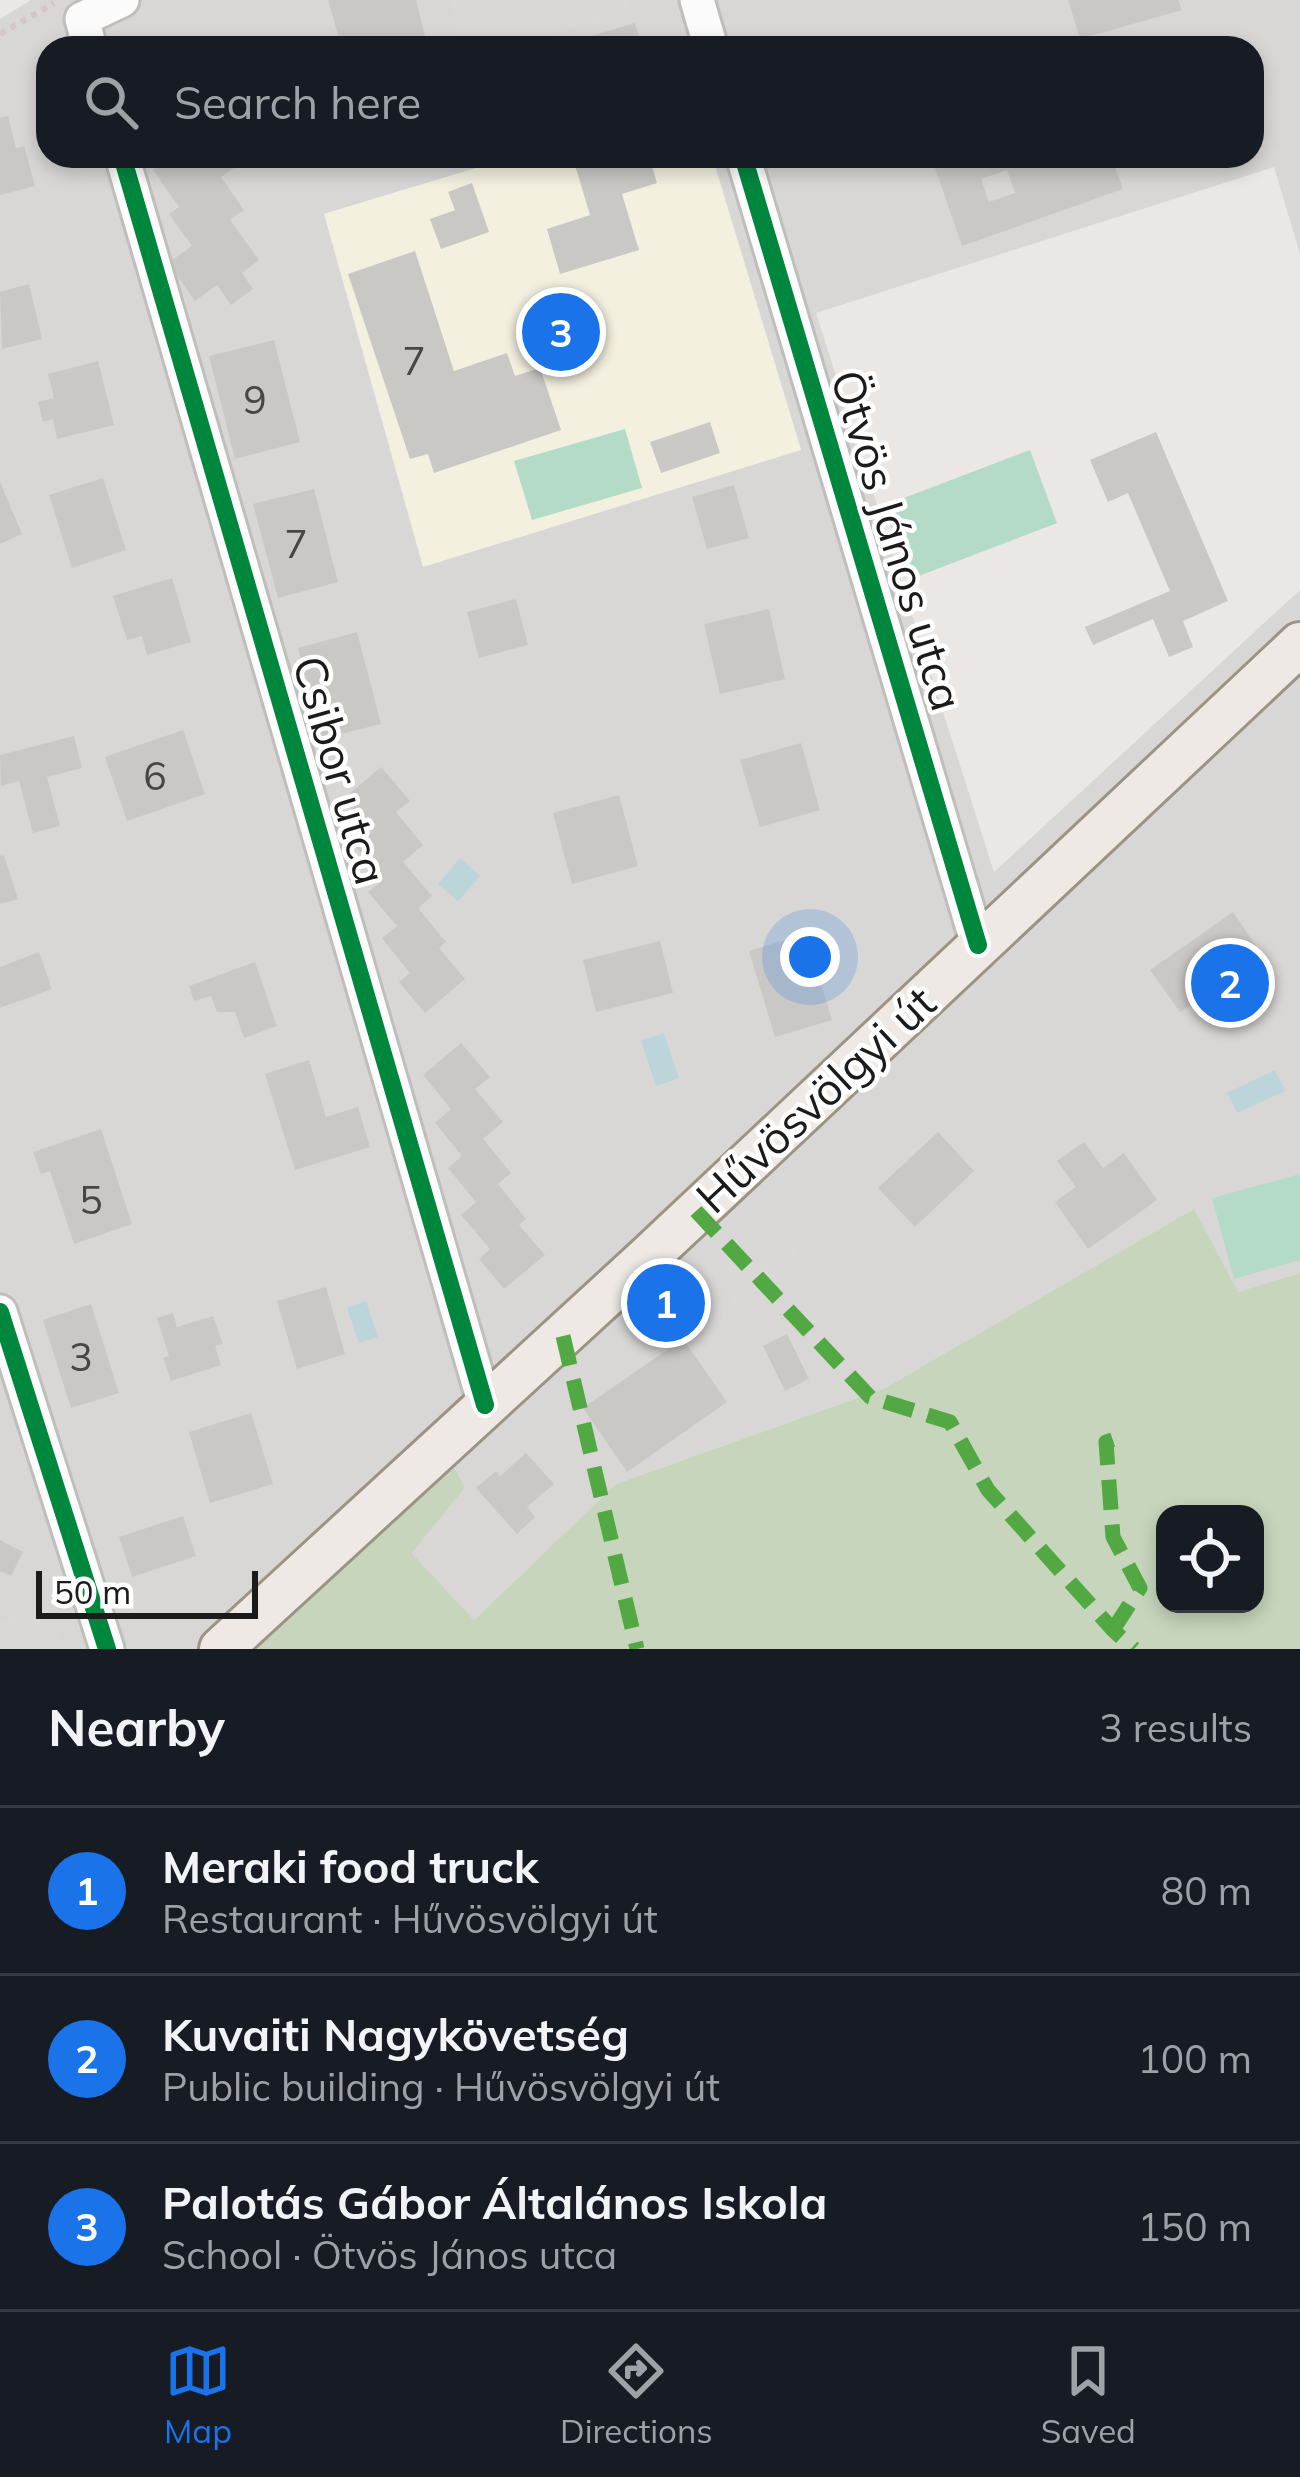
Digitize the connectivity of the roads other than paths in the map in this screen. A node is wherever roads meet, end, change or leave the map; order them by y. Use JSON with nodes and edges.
{"nodes":[{"id":1,"x":122,"y":0,"type":"edge"},
{"id":2,"x":697,"y":0,"type":"edge"},
{"id":3,"x":87,"y":36,"type":"edge"},
{"id":4,"x":708,"y":36,"type":"edge"},
{"id":5,"x":125,"y":168,"type":"edge"},
{"id":6,"x":747,"y":168,"type":"edge"},
{"id":7,"x":1300,"y":644,"type":"edge"},
{"id":8,"x":978,"y":945,"type":"junction"},
{"id":9,"x":0,"y":1312,"type":"edge"},
{"id":10,"x":485,"y":1405,"type":"junction"},
{"id":11,"x":107,"y":1649,"type":"edge"},
{"id":12,"x":220,"y":1649,"type":"edge"}],
"edges":[{"from":1,"to":3,"type":"street"},
{"from":2,"to":4,"type":"street"},
{"from":5,"to":10,"type":"street","name":"Csibor utca"},
{"from":6,"to":8,"type":"street","name":"Ötvös János utca"},
{"from":7,"to":8,"type":"main road","name":"Hűvösvölgyi út"},
{"from":8,"to":10,"type":"main road","name":"Hűvösvölgyi út"},
{"from":9,"to":11,"type":"street"},
{"from":10,"to":12,"type":"main road","name":"Hűvösvölgyi út"}]}
